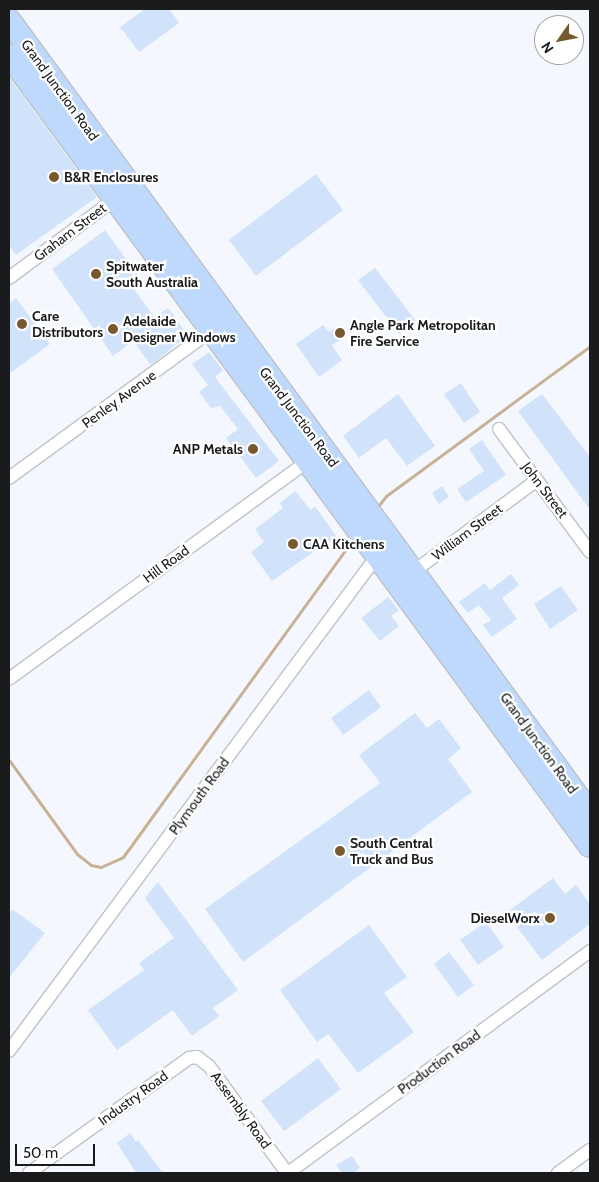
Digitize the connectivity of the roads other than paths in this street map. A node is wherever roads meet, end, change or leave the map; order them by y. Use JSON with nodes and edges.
{"nodes":[{"id":1,"x":9,"y":20,"type":"edge"},
{"id":2,"x":9,"y":55,"type":"edge"},
{"id":3,"x":123,"y":193,"type":"junction"},
{"id":4,"x":9,"y":278,"type":"edge"},
{"id":5,"x":220,"y":324,"type":"junction"},
{"id":6,"x":499,"y":429,"type":"dead end"},
{"id":7,"x":316,"y":455,"type":"junction"},
{"id":8,"x":9,"y":478,"type":"edge"},
{"id":9,"x":537,"y":480,"type":"junction"},
{"id":10,"x":384,"y":549,"type":"junction"},
{"id":11,"x":590,"y":552,"type":"edge"},
{"id":12,"x":405,"y":578,"type":"junction"},
{"id":13,"x":477,"y":674,"type":"junction"},
{"id":14,"x":9,"y":679,"type":"edge"},
{"id":15,"x":590,"y":813,"type":"edge"},
{"id":16,"x":590,"y":846,"type":"edge"},
{"id":17,"x":590,"y":951,"type":"edge"},
{"id":18,"x":9,"y":1051,"type":"edge"},
{"id":19,"x":189,"y":1058,"type":"joint"},
{"id":20,"x":590,"y":1150,"type":"edge"},
{"id":21,"x":29,"y":1173,"type":"edge"},
{"id":22,"x":288,"y":1173,"type":"edge"},
{"id":23,"x":558,"y":1173,"type":"edge"}],
"edges":[{"from":1,"to":3,"type":"highway","name":"Grand Junction Road"},
{"from":2,"to":3,"type":"highway","name":"Grand Junction Road"},
{"from":3,"to":4,"type":"street","name":"Graham Street"},
{"from":3,"to":5,"type":"highway","name":"Grand Junction Road"},
{"from":5,"to":7,"type":"highway","name":"Grand Junction Road"},
{"from":5,"to":8,"type":"street","name":"Penley Avenue"},
{"from":6,"to":9,"type":"street","name":"John Street"},
{"from":7,"to":10,"type":"highway","name":"Grand Junction Road"},
{"from":7,"to":14,"type":"street","name":"Hill Road"},
{"from":9,"to":11,"type":"street","name":"John Street"},
{"from":9,"to":12,"type":"street","name":"William Street"},
{"from":10,"to":12,"type":"highway","name":"Grand Junction Road"},
{"from":10,"to":18,"type":"street","name":"Plymouth Road"},
{"from":12,"to":13,"type":"highway","name":"Grand Junction Road"},
{"from":13,"to":15,"type":"highway","name":"Grand Junction Road"},
{"from":13,"to":16,"type":"highway","name":"Grand Junction Road"},
{"from":17,"to":22,"type":"street","name":"Production Road"},
{"from":19,"to":21,"type":"street","name":"Industry Road"},
{"from":19,"to":22,"type":"street","name":"Assembly Road"},
{"from":20,"to":23,"type":"street"}]}
